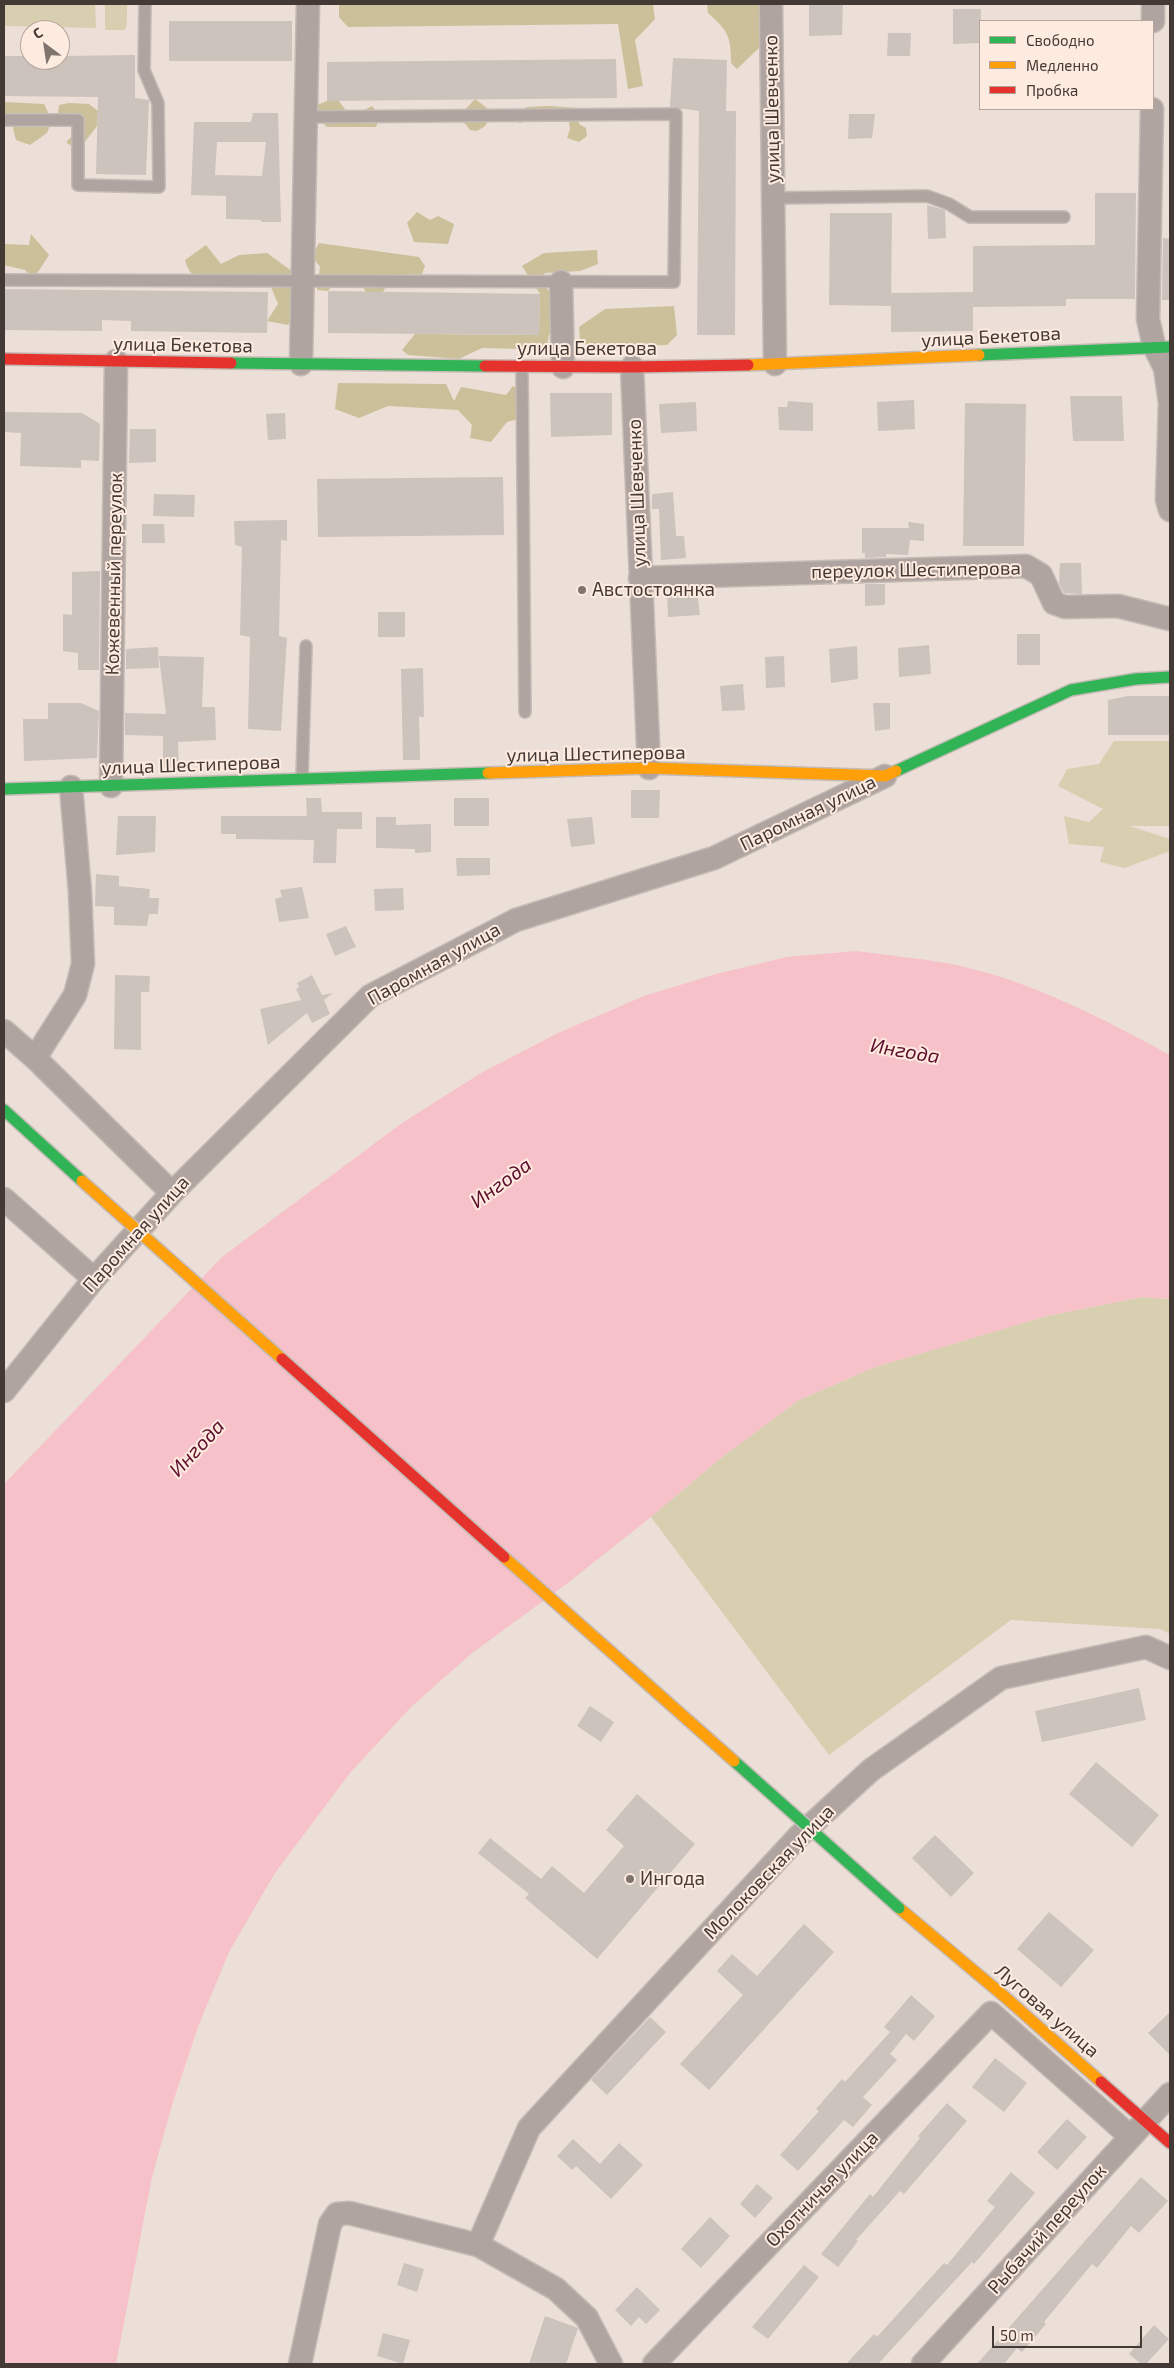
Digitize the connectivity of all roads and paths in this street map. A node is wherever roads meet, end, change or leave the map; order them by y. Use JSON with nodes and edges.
{"nodes":[{"id":1,"x":145,"y":4,"type":"edge"},
{"id":2,"x":308,"y":4,"type":"edge"},
{"id":3,"x":771,"y":4,"type":"edge"},
{"id":4,"x":1153,"y":4,"type":"edge"},
{"id":5,"x":1153,"y":20,"type":"edge"},
{"id":6,"x":1152,"y":110,"type":"edge"},
{"id":7,"x":306,"y":117,"type":"junction"},
{"id":8,"x":4,"y":120,"type":"edge"},
{"id":9,"x":773,"y":198,"type":"junction"},
{"id":10,"x":1064,"y":217,"type":"dead end"},
{"id":11,"x":4,"y":280,"type":"edge"},
{"id":12,"x":302,"y":281,"type":"junction"},
{"id":13,"x":561,"y":282,"type":"junction"},
{"id":14,"x":1162,"y":346,"type":"edge"},
{"id":15,"x":4,"y":359,"type":"edge"},
{"id":16,"x":116,"y":361,"type":"junction"},
{"id":17,"x":301,"y":364,"type":"junction"},
{"id":18,"x":775,"y":364,"type":"junction"},
{"id":19,"x":522,"y":367,"type":"junction"},
{"id":20,"x":563,"y":367,"type":"junction"},
{"id":21,"x":632,"y":367,"type":"junction"},
{"id":22,"x":1170,"y":510,"type":"edge"},
{"id":23,"x":640,"y":578,"type":"junction"},
{"id":24,"x":1170,"y":619,"type":"edge"},
{"id":25,"x":306,"y":646,"type":"dead end"},
{"id":26,"x":1170,"y":677,"type":"edge"},
{"id":27,"x":525,"y":712,"type":"dead end"},
{"id":28,"x":649,"y":768,"type":"junction"},
{"id":29,"x":885,"y":776,"type":"junction"},
{"id":30,"x":302,"y":778,"type":"junction"},
{"id":31,"x":112,"y":786,"type":"junction"},
{"id":32,"x":71,"y":787,"type":"junction"},
{"id":33,"x":4,"y":789,"type":"edge"},
{"id":34,"x":4,"y":1031,"type":"edge"},
{"id":35,"x":35,"y":1058,"type":"junction"},
{"id":36,"x":4,"y":1110,"type":"edge"},
{"id":37,"x":172,"y":1193,"type":"junction"},
{"id":38,"x":4,"y":1200,"type":"edge"},
{"id":39,"x":94,"y":1279,"type":"junction"},
{"id":40,"x":4,"y":1391,"type":"edge"},
{"id":41,"x":1170,"y":1658,"type":"edge"},
{"id":42,"x":1170,"y":2094,"type":"edge"},
{"id":43,"x":1139,"y":2129,"type":"junction"},
{"id":44,"x":1170,"y":2143,"type":"edge"},
{"id":45,"x":478,"y":2245,"type":"junction"},
{"id":46,"x":300,"y":2364,"type":"edge"},
{"id":47,"x":611,"y":2364,"type":"edge"},
{"id":48,"x":654,"y":2364,"type":"edge"},
{"id":49,"x":923,"y":2364,"type":"edge"}],
"edges":[{"from":1,"to":8,"type":"lane"},
{"from":2,"to":7,"type":"street"},
{"from":3,"to":9,"type":"street","name":"улица Шевченко"},
{"from":4,"to":5,"type":"street"},
{"from":6,"to":14,"type":"street"},
{"from":7,"to":12,"type":"street"},
{"from":7,"to":13,"type":"lane"},
{"from":9,"to":10,"type":"lane"},
{"from":9,"to":18,"type":"street","name":"улица Шевченко"},
{"from":11,"to":12,"type":"lane"},
{"from":12,"to":13,"type":"lane"},
{"from":12,"to":17,"type":"street"},
{"from":13,"to":20,"type":"street"},
{"from":14,"to":18,"type":"street","name":"улица Бекетова"},
{"from":14,"to":22,"type":"street"},
{"from":15,"to":16,"type":"street","name":"улица Бекетова"},
{"from":16,"to":17,"type":"street","name":"улица Бекетова"},
{"from":16,"to":31,"type":"street","name":"Кожевенный переулок"},
{"from":17,"to":19,"type":"street","name":"улица Бекетова"},
{"from":18,"to":21,"type":"street","name":"улица Бекетова"},
{"from":19,"to":20,"type":"street","name":"улица Бекетова"},
{"from":19,"to":27,"type":"lane"},
{"from":20,"to":21,"type":"street","name":"улица Бекетова"},
{"from":21,"to":23,"type":"street","name":"улица Шевченко"},
{"from":23,"to":24,"type":"street","name":"переулок Шестиперова"},
{"from":23,"to":28,"type":"street","name":"улица Шевченко"},
{"from":25,"to":30,"type":"lane"},
{"from":26,"to":29,"type":"street","name":"улица Шестиперова"},
{"from":28,"to":29,"type":"street","name":"улица Шестиперова"},
{"from":28,"to":30,"type":"street","name":"улица Шестиперова"},
{"from":29,"to":37,"type":"street","name":"Паромная улица"},
{"from":30,"to":31,"type":"street","name":"улица Шестиперова"},
{"from":31,"to":32,"type":"street","name":"улица Шестиперова"},
{"from":32,"to":33,"type":"street","name":"улица Шестиперова"},
{"from":32,"to":35,"type":"street"},
{"from":34,"to":35,"type":"street"},
{"from":35,"to":37,"type":"street"},
{"from":36,"to":43,"type":"street","name":"Луговая улица","bridge":true},
{"from":37,"to":39,"type":"street","name":"Паромная улица"},
{"from":38,"to":39,"type":"street"},
{"from":39,"to":40,"type":"street","name":"Паромная улица"},
{"from":41,"to":45,"type":"street","name":"Молоковская улица"},
{"from":42,"to":43,"type":"street","name":"Рыбачий переулок"},
{"from":43,"to":44,"type":"street","name":"Луговая улица"},
{"from":43,"to":48,"type":"street","name":"Охотничья улица"},
{"from":43,"to":49,"type":"street","name":"Рыбачий переулок"},
{"from":45,"to":46,"type":"street"},
{"from":45,"to":47,"type":"street"}]}
